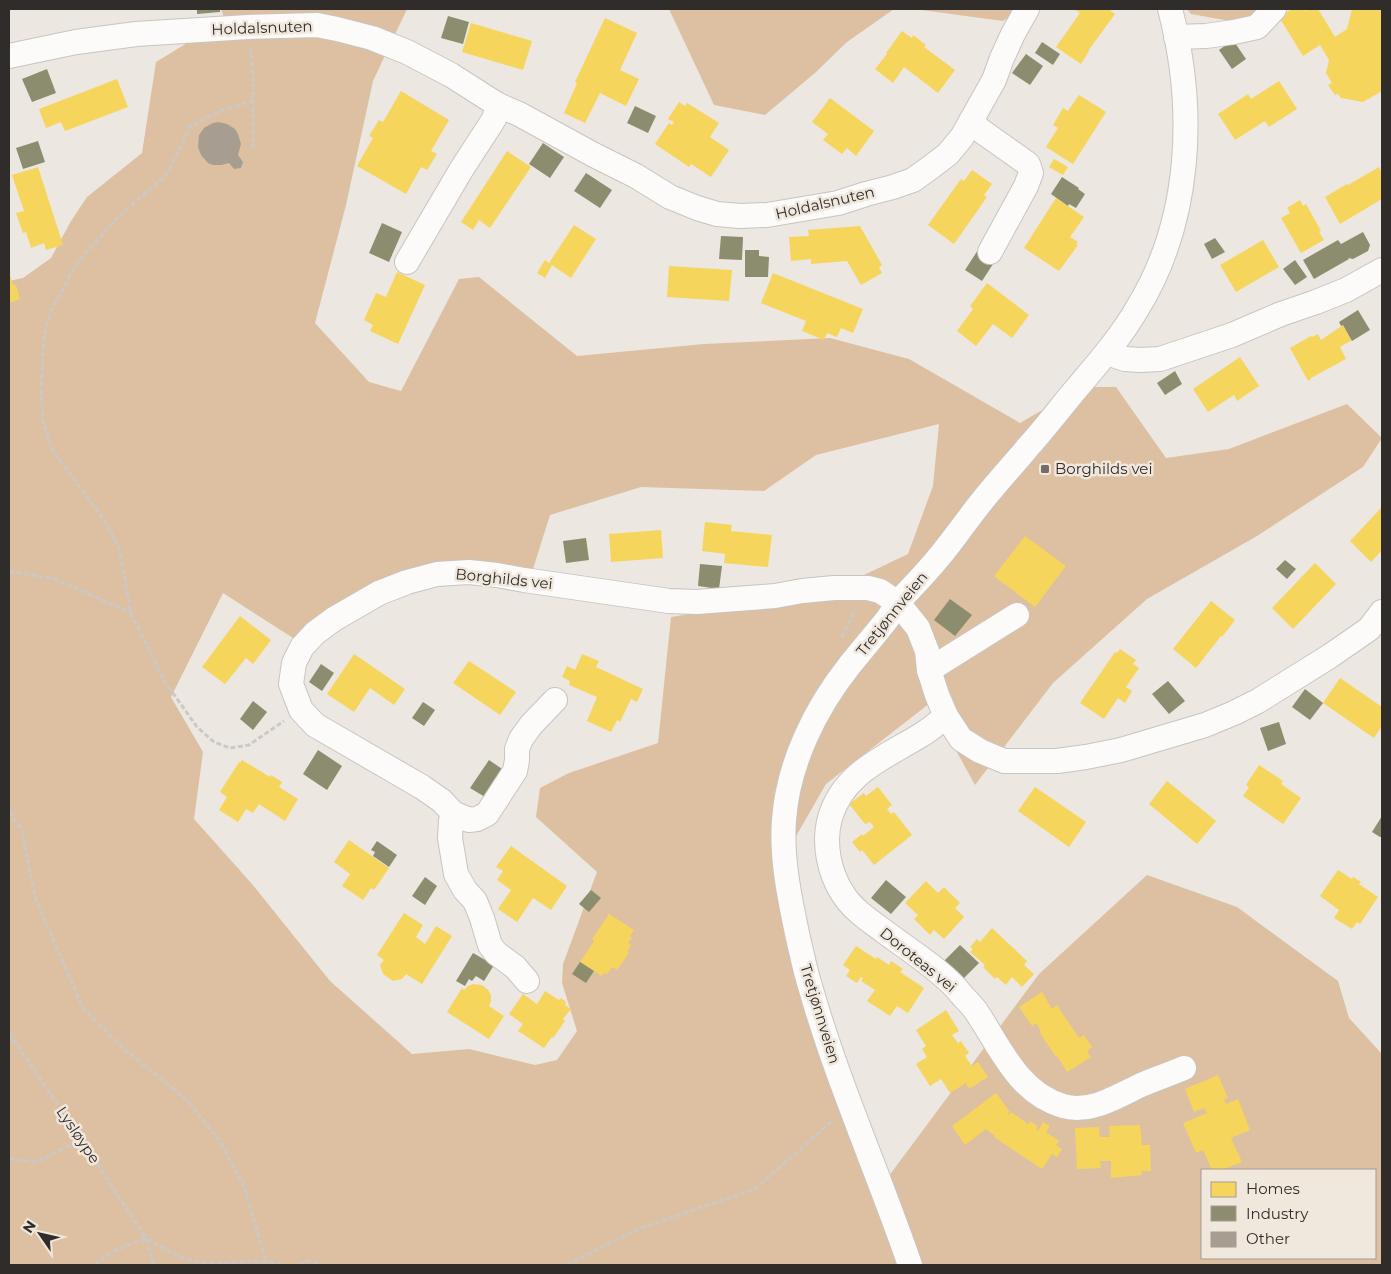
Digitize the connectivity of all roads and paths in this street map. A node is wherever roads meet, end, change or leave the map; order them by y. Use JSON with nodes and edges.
{"nodes":[{"id":1,"x":1027,"y":9,"type":"edge"},
{"id":2,"x":1170,"y":9,"type":"edge"},
{"id":3,"x":1274,"y":9,"type":"edge"},
{"id":4,"x":248,"y":27,"type":"junction"},
{"id":5,"x":1176,"y":37,"type":"junction"},
{"id":6,"x":9,"y":56,"type":"edge"},
{"id":7,"x":254,"y":101,"type":"junction"},
{"id":8,"x":498,"y":105,"type":"junction"},
{"id":9,"x":971,"y":121,"type":"junction"},
{"id":10,"x":252,"y":148,"type":"dead end"},
{"id":11,"x":990,"y":252,"type":"dead end"},
{"id":12,"x":407,"y":262,"type":"dead end"},
{"id":13,"x":1382,"y":270,"type":"edge"},
{"id":14,"x":1107,"y":353,"type":"junction"},
{"id":15,"x":9,"y":571,"type":"edge"},
{"id":16,"x":898,"y":603,"type":"junction"},
{"id":17,"x":132,"y":613,"type":"junction"},
{"id":18,"x":1017,"y":615,"type":"dead end"},
{"id":19,"x":1378,"y":625,"type":"edge"},
{"id":20,"x":929,"y":670,"type":"junction"},
{"id":21,"x":555,"y":700,"type":"dead end"},
{"id":22,"x":301,"y":710,"type":"junction"},
{"id":23,"x":946,"y":716,"type":"junction"},
{"id":24,"x":9,"y":812,"type":"edge"},
{"id":25,"x":454,"y":813,"type":"junction"},
{"id":26,"x":527,"y":981,"type":"dead end"},
{"id":27,"x":9,"y":1034,"type":"edge"},
{"id":28,"x":1184,"y":1068,"type":"dead end"},
{"id":29,"x":836,"y":1118,"type":"dead end"},
{"id":30,"x":81,"y":1139,"type":"junction"},
{"id":31,"x":9,"y":1159,"type":"edge"},
{"id":32,"x":146,"y":1238,"type":"junction"},
{"id":33,"x":266,"y":1262,"type":"junction"},
{"id":34,"x":95,"y":1265,"type":"edge"},
{"id":35,"x":154,"y":1265,"type":"edge"},
{"id":36,"x":281,"y":1265,"type":"edge"},
{"id":37,"x":299,"y":1265,"type":"edge"},
{"id":38,"x":322,"y":1265,"type":"edge"},
{"id":39,"x":567,"y":1265,"type":"edge"},
{"id":40,"x":910,"y":1265,"type":"edge"}],
"edges":[{"from":1,"to":9,"type":"street","name":"Holdalsnuten"},
{"from":2,"to":5,"type":"street","name":"Tretjønnveien"},
{"from":3,"to":5,"type":"street"},
{"from":4,"to":6,"type":"street","name":"Holdalsnuten"},
{"from":4,"to":7,"type":"path"},
{"from":4,"to":8,"type":"street","name":"Holdalsnuten"},
{"from":5,"to":14,"type":"street","name":"Tretjønnveien"},
{"from":7,"to":10,"type":"path"},
{"from":7,"to":17,"type":"path"},
{"from":8,"to":9,"type":"street","name":"Holdalsnuten"},
{"from":8,"to":12,"type":"street"},
{"from":9,"to":11,"type":"street"},
{"from":13,"to":14,"type":"street"},
{"from":14,"to":16,"type":"street","name":"Tretjønnveien"},
{"from":15,"to":17,"type":"path"},
{"from":16,"to":20,"type":"street","name":"Borghilds vei"},
{"from":16,"to":22,"type":"street","name":"Borghilds vei"},
{"from":16,"to":40,"type":"street","name":"Tretjønnveien"},
{"from":17,"to":22,"type":"path"},
{"from":18,"to":20,"type":"street"},
{"from":19,"to":23,"type":"street","name":"Borghilds vei"},
{"from":20,"to":23,"type":"street","name":"Borghilds vei"},
{"from":21,"to":25,"type":"street","name":"Borghilds vei"},
{"from":22,"to":25,"type":"street","name":"Borghilds vei"},
{"from":23,"to":28,"type":"street","name":"Doroteas vei"},
{"from":24,"to":33,"type":"path"},
{"from":25,"to":26,"type":"street"},
{"from":27,"to":30,"type":"path","name":"Lysløype"},
{"from":29,"to":39,"type":"path"},
{"from":30,"to":31,"type":"path"},
{"from":30,"to":32,"type":"path","name":"Lysløype"},
{"from":32,"to":33,"type":"path","name":"Lysløype"},
{"from":32,"to":34,"type":"path"},
{"from":32,"to":35,"type":"path","name":"Lysløype"},
{"from":33,"to":36,"type":"path","name":"Lysløype"},
{"from":37,"to":38,"type":"path"}]}
